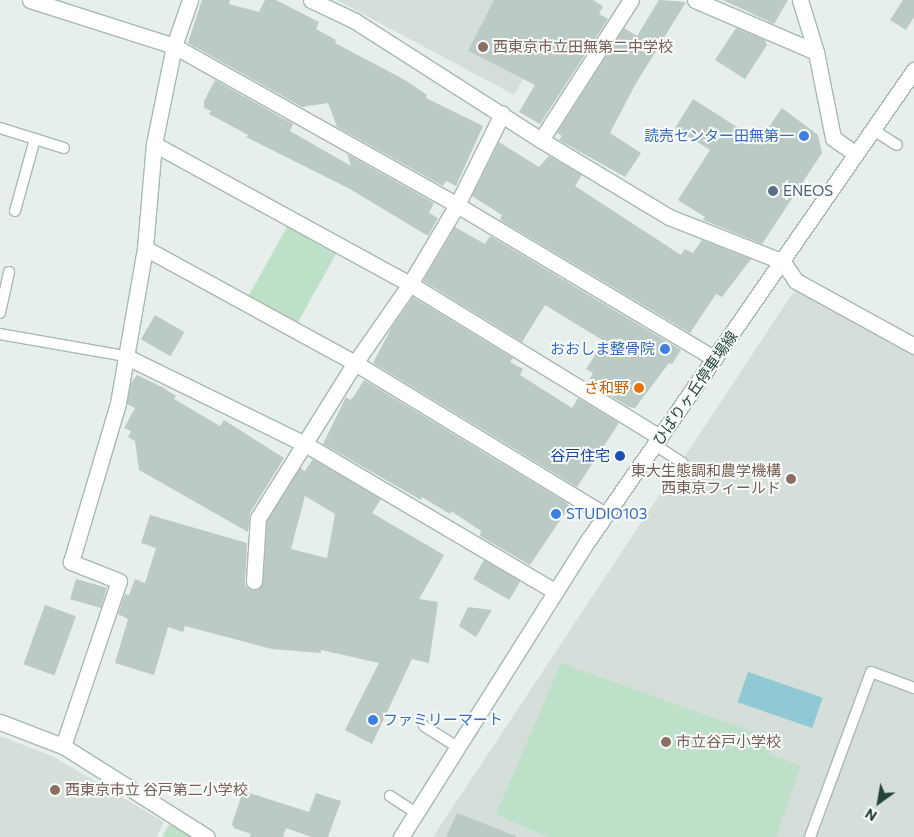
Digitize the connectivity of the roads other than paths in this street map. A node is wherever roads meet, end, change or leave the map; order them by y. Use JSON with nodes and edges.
{"nodes":[{"id":1,"x":30,"y":0,"type":"edge"},
{"id":2,"x":190,"y":0,"type":"edge"},
{"id":3,"x":311,"y":0,"type":"edge"},
{"id":4,"x":631,"y":0,"type":"edge"},
{"id":5,"x":695,"y":0,"type":"edge"},
{"id":6,"x":800,"y":0,"type":"edge"},
{"id":7,"x":174,"y":46,"type":"junction"},
{"id":8,"x":816,"y":52,"type":"junction"},
{"id":9,"x":914,"y":70,"type":"edge"},
{"id":10,"x":502,"y":114,"type":"junction"},
{"id":11,"x":0,"y":128,"type":"edge"},
{"id":12,"x":873,"y":130,"type":"junction"},
{"id":13,"x":35,"y":139,"type":"junction"},
{"id":14,"x":541,"y":140,"type":"junction"},
{"id":15,"x":154,"y":144,"type":"junction"},
{"id":16,"x":897,"y":145,"type":"dead end"},
{"id":17,"x":64,"y":148,"type":"dead end"},
{"id":18,"x":856,"y":154,"type":"junction"},
{"id":19,"x":457,"y":205,"type":"junction"},
{"id":20,"x":15,"y":211,"type":"dead end"},
{"id":21,"x":145,"y":248,"type":"junction"},
{"id":22,"x":783,"y":262,"type":"junction"},
{"id":23,"x":8,"y":272,"type":"dead end"},
{"id":24,"x":410,"y":284,"type":"junction"},
{"id":25,"x":0,"y":313,"type":"edge"},
{"id":26,"x":0,"y":334,"type":"edge"},
{"id":27,"x":914,"y":346,"type":"edge"},
{"id":28,"x":125,"y":356,"type":"junction"},
{"id":29,"x":715,"y":359,"type":"junction"},
{"id":30,"x":354,"y":363,"type":"junction"},
{"id":31,"x":658,"y":441,"type":"junction"},
{"id":32,"x":305,"y":444,"type":"junction"},
{"id":33,"x":684,"y":463,"type":"dead end"},
{"id":34,"x":605,"y":515,"type":"junction"},
{"id":35,"x":254,"y":580,"type":"dead end"},
{"id":36,"x":555,"y":591,"type":"junction"},
{"id":37,"x":914,"y":688,"type":"edge"},
{"id":38,"x":0,"y":722,"type":"edge"},
{"id":39,"x":424,"y":726,"type":"dead end"},
{"id":40,"x":63,"y":746,"type":"junction"},
{"id":41,"x":458,"y":747,"type":"junction"},
{"id":42,"x":390,"y":796,"type":"dead end"},
{"id":43,"x":416,"y":813,"type":"junction"},
{"id":44,"x":206,"y":837,"type":"edge"},
{"id":45,"x":401,"y":837,"type":"edge"},
{"id":46,"x":810,"y":837,"type":"edge"}],
"edges":[{"from":1,"to":7,"type":"street"},
{"from":2,"to":7,"type":"street"},
{"from":3,"to":10,"type":"street"},
{"from":4,"to":14,"type":"street"},
{"from":5,"to":8,"type":"street"},
{"from":6,"to":8,"type":"street"},
{"from":7,"to":15,"type":"street"},
{"from":7,"to":19,"type":"street"},
{"from":8,"to":18,"type":"street"},
{"from":9,"to":12,"type":"street","name":"ひばりヶ丘停車場線"},
{"from":10,"to":14,"type":"street"},
{"from":10,"to":19,"type":"street"},
{"from":11,"to":13,"type":"lane"},
{"from":12,"to":16,"type":"lane"},
{"from":12,"to":18,"type":"street","name":"ひばりヶ丘停車場線"},
{"from":13,"to":17,"type":"lane"},
{"from":13,"to":20,"type":"lane"},
{"from":14,"to":22,"type":"street"},
{"from":15,"to":21,"type":"street"},
{"from":15,"to":24,"type":"street"},
{"from":18,"to":22,"type":"street","name":"ひばりヶ丘停車場線"},
{"from":19,"to":24,"type":"street"},
{"from":19,"to":29,"type":"street"},
{"from":21,"to":28,"type":"street"},
{"from":21,"to":30,"type":"street"},
{"from":22,"to":27,"type":"street"},
{"from":22,"to":29,"type":"street","name":"ひばりヶ丘停車場線"},
{"from":23,"to":25,"type":"lane"},
{"from":24,"to":30,"type":"street"},
{"from":24,"to":31,"type":"street"},
{"from":26,"to":28,"type":"lane"},
{"from":28,"to":32,"type":"street"},
{"from":28,"to":40,"type":"street"},
{"from":29,"to":31,"type":"street","name":"ひばりヶ丘停車場線"},
{"from":30,"to":32,"type":"street"},
{"from":30,"to":34,"type":"street"},
{"from":31,"to":33,"type":"lane"},
{"from":31,"to":34,"type":"street","name":"ひばりヶ丘停車場線"},
{"from":32,"to":35,"type":"street"},
{"from":32,"to":36,"type":"street"},
{"from":34,"to":36,"type":"street","name":"ひばりヶ丘停車場線"},
{"from":36,"to":41,"type":"street","name":"ひばりヶ丘停車場線"},
{"from":37,"to":46,"type":"lane"},
{"from":38,"to":40,"type":"street"},
{"from":39,"to":41,"type":"lane"},
{"from":40,"to":44,"type":"street"},
{"from":41,"to":43,"type":"street","name":"ひばりヶ丘停車場線"},
{"from":42,"to":43,"type":"lane"},
{"from":43,"to":45,"type":"street","name":"ひばりヶ丘停車場線"}]}
